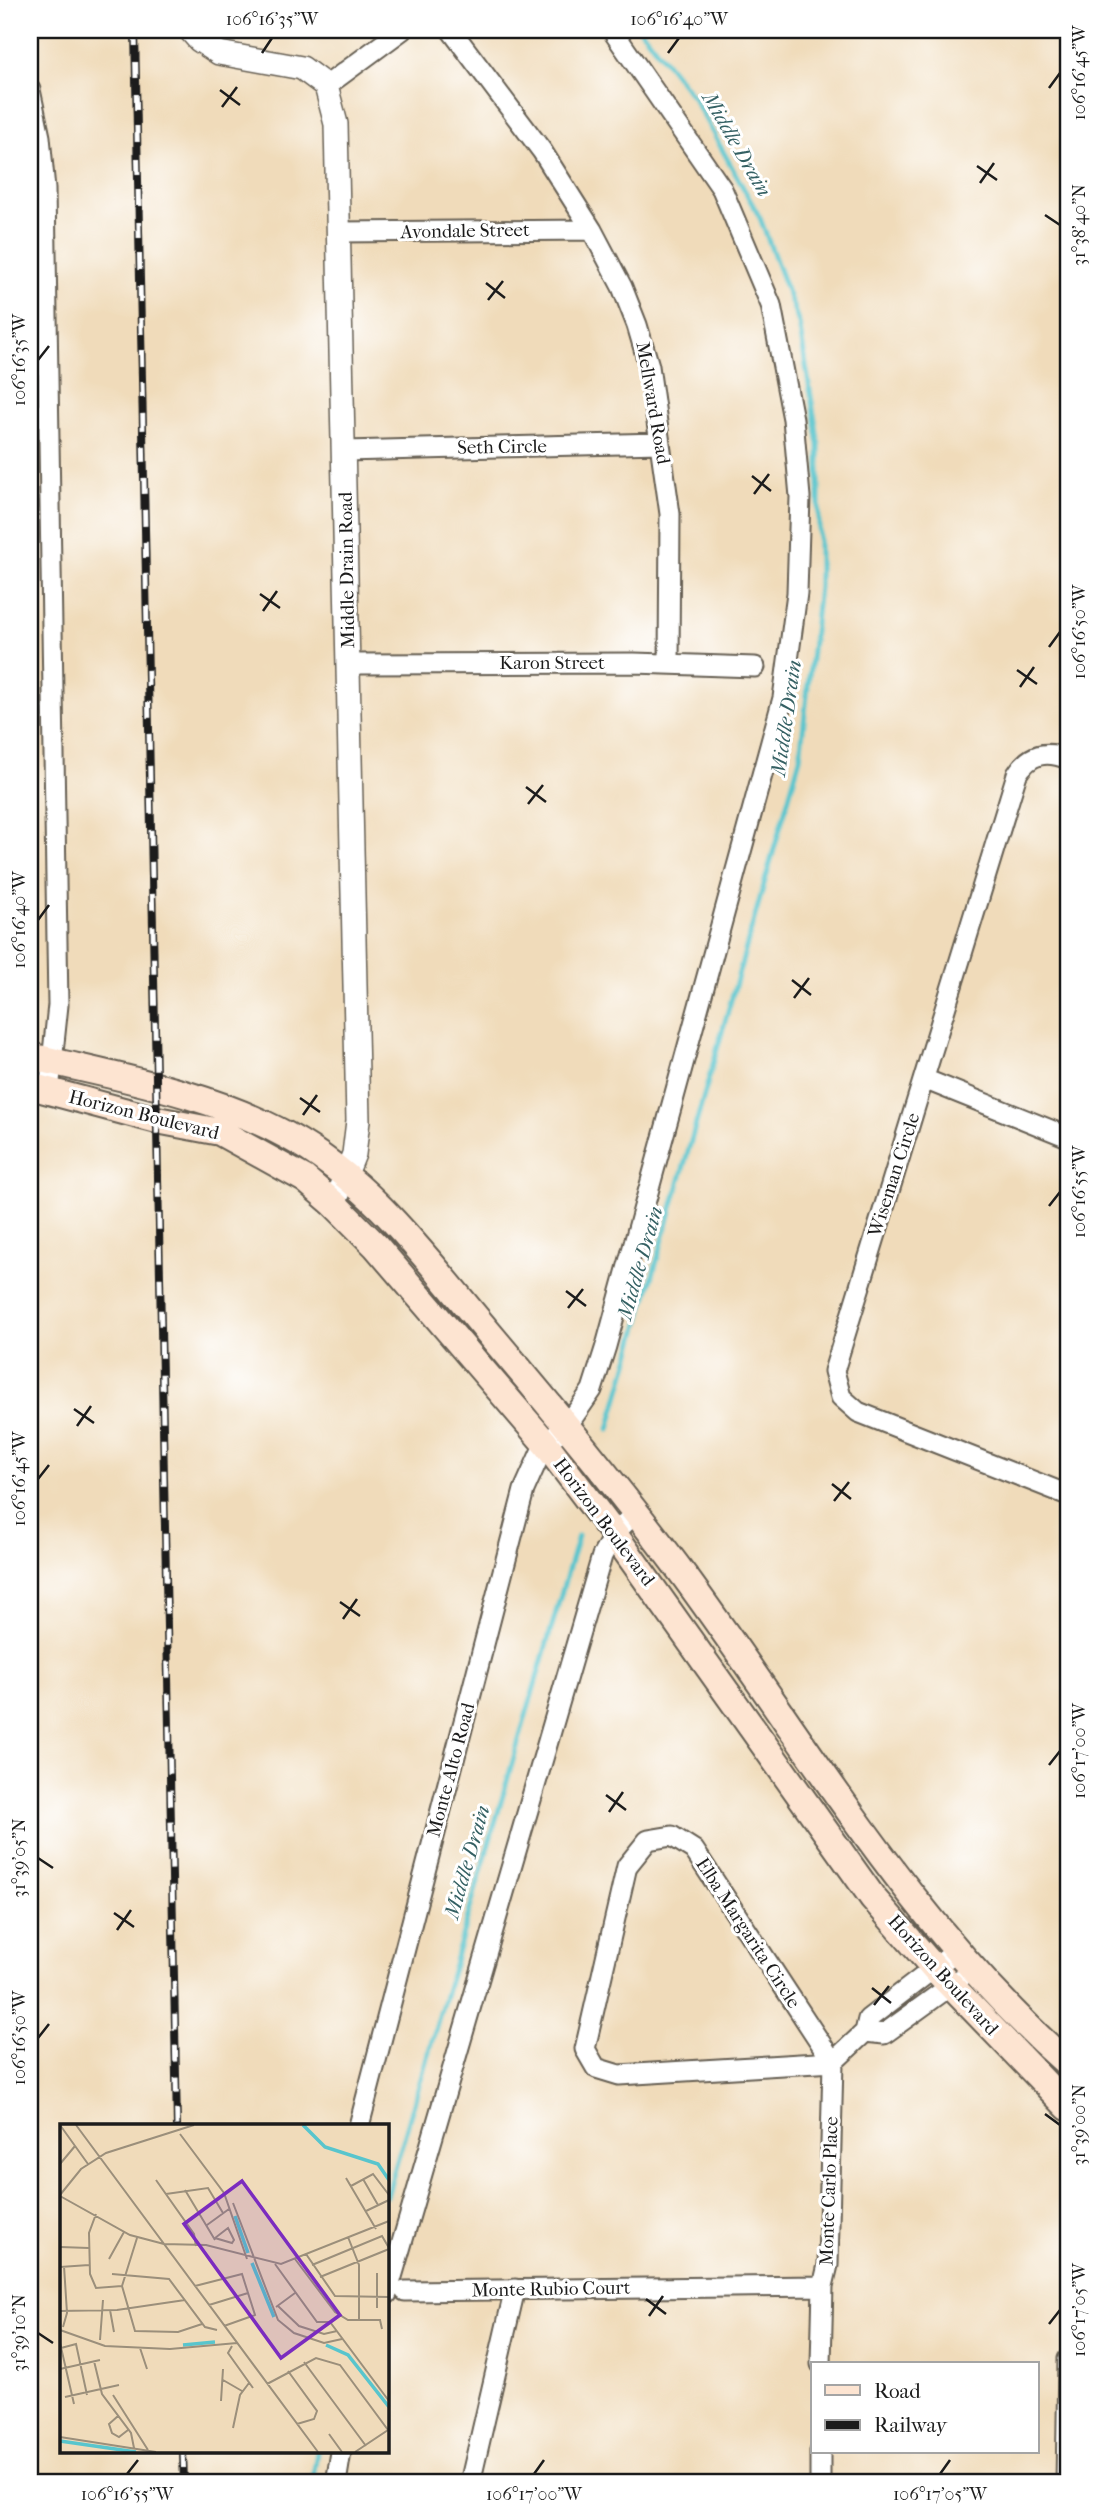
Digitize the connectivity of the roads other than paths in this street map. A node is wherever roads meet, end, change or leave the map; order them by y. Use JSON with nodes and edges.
{"nodes":[{"id":1,"x":190,"y":30,"type":"edge"},
{"id":2,"x":402,"y":30,"type":"edge"},
{"id":3,"x":451,"y":30,"type":"edge"},
{"id":4,"x":612,"y":30,"type":"edge"},
{"id":5,"x":326,"y":86,"type":"junction"},
{"id":6,"x":30,"y":90,"type":"edge"},
{"id":7,"x":592,"y":230,"type":"junction"},
{"id":8,"x":338,"y":232,"type":"junction"},
{"id":9,"x":660,"y":443,"type":"junction"},
{"id":10,"x":345,"y":451,"type":"junction"},
{"id":11,"x":349,"y":664,"type":"junction"},
{"id":12,"x":668,"y":664,"type":"junction"},
{"id":13,"x":755,"y":667,"type":"dead end"},
{"id":14,"x":1068,"y":759,"type":"edge"},
{"id":15,"x":41,"y":1058,"type":"edge"},
{"id":16,"x":925,"y":1079,"type":"junction"},
{"id":17,"x":39,"y":1088,"type":"edge"},
{"id":18,"x":1068,"y":1137,"type":"edge"},
{"id":19,"x":346,"y":1175,"type":"junction"},
{"id":20,"x":334,"y":1204,"type":"junction"},
{"id":21,"x":567,"y":1426,"type":"junction"},
{"id":22,"x":545,"y":1443,"type":"junction"},
{"id":23,"x":1068,"y":1495,"type":"edge"},
{"id":24,"x":635,"y":1513,"type":"junction"},
{"id":25,"x":614,"y":1534,"type":"junction"},
{"id":26,"x":966,"y":1958,"type":"junction"},
{"id":27,"x":943,"y":1977,"type":"junction"},
{"id":28,"x":833,"y":2062,"type":"junction"},
{"id":29,"x":1068,"y":2064,"type":"edge"},
{"id":30,"x":1068,"y":2107,"type":"edge"},
{"id":31,"x":360,"y":2124,"type":"edge"},
{"id":32,"x":823,"y":2286,"type":"junction"},
{"id":33,"x":514,"y":2289,"type":"junction"},
{"id":34,"x":396,"y":2293,"type":"edge"},
{"id":35,"x":1068,"y":2358,"type":"edge"},
{"id":36,"x":821,"y":2362,"type":"edge"},
{"id":37,"x":341,"y":2454,"type":"edge"},
{"id":38,"x":820,"y":2454,"type":"edge"},
{"id":39,"x":336,"y":2483,"type":"edge"},
{"id":40,"x":470,"y":2483,"type":"edge"},
{"id":41,"x":820,"y":2483,"type":"edge"},
{"id":42,"x":1066,"y":2483,"type":"edge"}],
"edges":[{"from":1,"to":5,"type":"street"},
{"from":2,"to":5,"type":"street"},
{"from":3,"to":7,"type":"street","name":"Mellward Road"},
{"from":4,"to":21,"type":"street","name":"Monte Alto Road"},
{"from":5,"to":8,"type":"street","name":"Middle Drain Road"},
{"from":6,"to":15,"type":"street"},
{"from":7,"to":8,"type":"street","name":"Avondale Street"},
{"from":7,"to":9,"type":"street","name":"Mellward Road"},
{"from":8,"to":10,"type":"street","name":"Middle Drain Road"},
{"from":9,"to":10,"type":"street","name":"Seth Circle"},
{"from":9,"to":12,"type":"street","name":"Mellward Road"},
{"from":10,"to":11,"type":"street","name":"Middle Drain Road"},
{"from":11,"to":12,"type":"street","name":"Karon Street"},
{"from":11,"to":19,"type":"street","name":"Middle Drain Road"},
{"from":12,"to":13,"type":"street","name":"Karon Street"},
{"from":14,"to":16,"type":"street","name":"Wiseman Circle"},
{"from":15,"to":17,"type":"street"},
{"from":15,"to":19,"type":"main road","name":"Horizon Boulevard"},
{"from":16,"to":18,"type":"street"},
{"from":16,"to":23,"type":"street","name":"Wiseman Circle"},
{"from":17,"to":20,"type":"main road","name":"Horizon Boulevard"},
{"from":19,"to":20,"type":"street","name":"Middle Drain Road"},
{"from":19,"to":21,"type":"main road","name":"Horizon Boulevard"},
{"from":20,"to":22,"type":"main road","name":"Horizon Boulevard"},
{"from":21,"to":22,"type":"street","name":"Monte Alto Road"},
{"from":21,"to":24,"type":"main road","name":"Horizon Boulevard"},
{"from":22,"to":25,"type":"main road","name":"Horizon Boulevard"},
{"from":22,"to":31,"type":"street","name":"Monte Alto Road"},
{"from":24,"to":25,"type":"street"},
{"from":24,"to":26,"type":"main road","name":"Horizon Boulevard"},
{"from":25,"to":27,"type":"main road","name":"Horizon Boulevard"},
{"from":25,"to":34,"type":"street"},
{"from":26,"to":27,"type":"street"},
{"from":26,"to":29,"type":"main road","name":"Horizon Boulevard"},
{"from":27,"to":28,"type":"street"},
{"from":27,"to":30,"type":"main road","name":"Horizon Boulevard"},
{"from":28,"to":28,"type":"street","name":"Elba Margarita Circle"},
{"from":28,"to":32,"type":"street","name":"Monte Carlo Place"},
{"from":32,"to":33,"type":"street","name":"Monte Rubio Court"},
{"from":32,"to":36,"type":"street","name":"Monte Carlo Place"},
{"from":33,"to":34,"type":"street","name":"Monte Rubio Court"},
{"from":33,"to":40,"type":"street"},
{"from":35,"to":42,"type":"street"},
{"from":37,"to":39,"type":"street"},
{"from":38,"to":41,"type":"street"}]}
